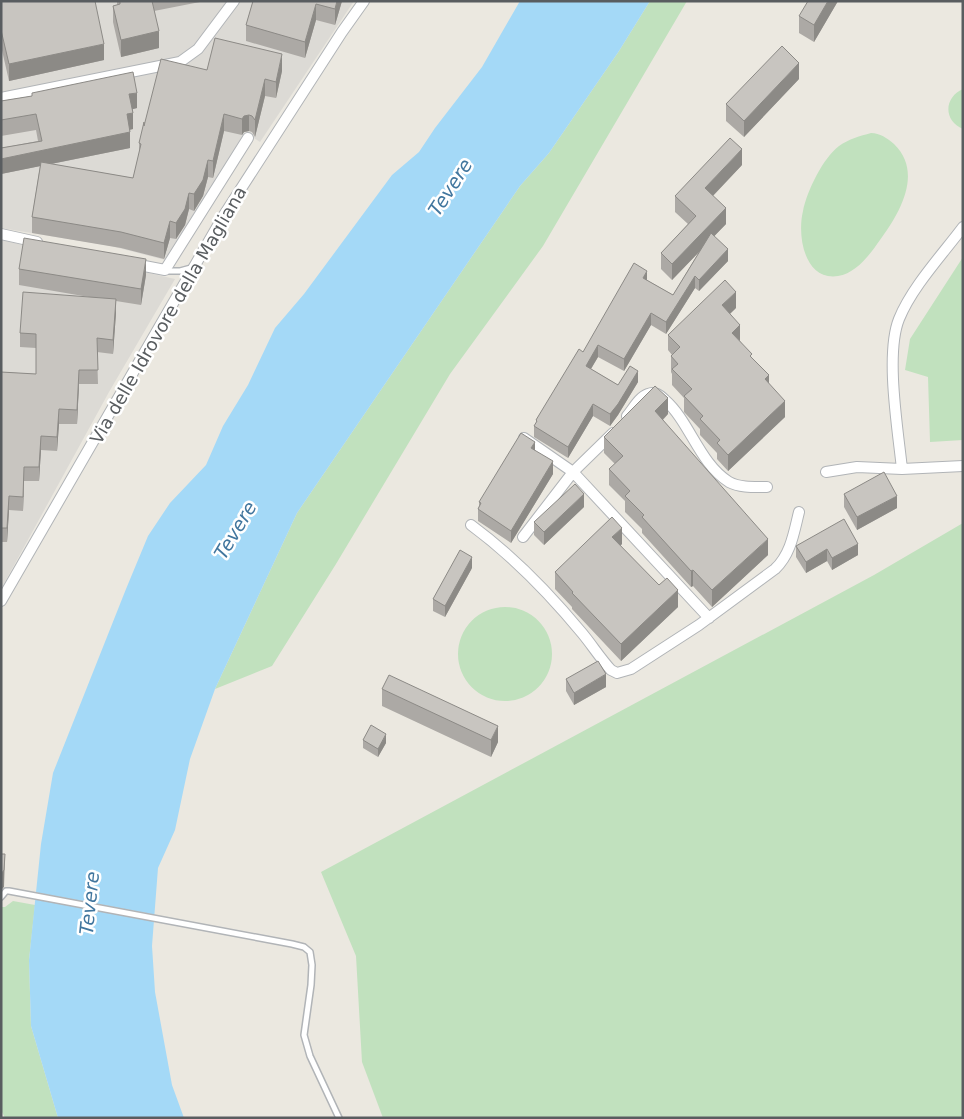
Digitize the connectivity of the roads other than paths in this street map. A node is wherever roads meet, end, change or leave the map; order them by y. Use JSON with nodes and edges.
{"nodes":[{"id":1,"x":234,"y":1,"type":"edge"},
{"id":2,"x":364,"y":1,"type":"edge"},
{"id":3,"x":1,"y":98,"type":"edge"},
{"id":4,"x":248,"y":138,"type":"dead end"},
{"id":5,"x":963,"y":228,"type":"edge"},
{"id":6,"x":1,"y":234,"type":"edge"},
{"id":7,"x":46,"y":244,"type":"edge"},
{"id":8,"x":128,"y":263,"type":"edge"},
{"id":9,"x":196,"y":266,"type":"junction"},
{"id":10,"x":165,"y":270,"type":"junction"},
{"id":11,"x":520,"y":436,"type":"edge"},
{"id":12,"x":963,"y":466,"type":"edge"},
{"id":13,"x":902,"y":469,"type":"junction"},
{"id":14,"x":573,"y":472,"type":"junction"},
{"id":15,"x":826,"y":472,"type":"dead end"},
{"id":16,"x":767,"y":487,"type":"dead end"},
{"id":17,"x":799,"y":512,"type":"dead end"},
{"id":18,"x":471,"y":525,"type":"dead end"},
{"id":19,"x":523,"y":537,"type":"dead end"},
{"id":20,"x":1,"y":601,"type":"edge"},
{"id":21,"x":709,"y":618,"type":"junction"},
{"id":22,"x":1,"y":897,"type":"edge"},
{"id":23,"x":339,"y":1118,"type":"edge"}],
"edges":[{"from":1,"to":3,"type":"street"},
{"from":2,"to":9,"type":"street","name":"Via delle Idrovore della Magliana"},
{"from":4,"to":10,"type":"street"},
{"from":5,"to":13,"type":"street"},
{"from":6,"to":7,"type":"street"},
{"from":8,"to":10,"type":"street"},
{"from":9,"to":10,"type":"lane"},
{"from":9,"to":20,"type":"street","name":"Via delle Idrovore della Magliana"},
{"from":11,"to":14,"type":"street"},
{"from":12,"to":13,"type":"street"},
{"from":13,"to":15,"type":"street"},
{"from":14,"to":16,"type":"street"},
{"from":14,"to":19,"type":"street"},
{"from":14,"to":21,"type":"street"},
{"from":17,"to":21,"type":"street"},
{"from":18,"to":21,"type":"street"},
{"from":22,"to":23,"type":"lane"}]}
